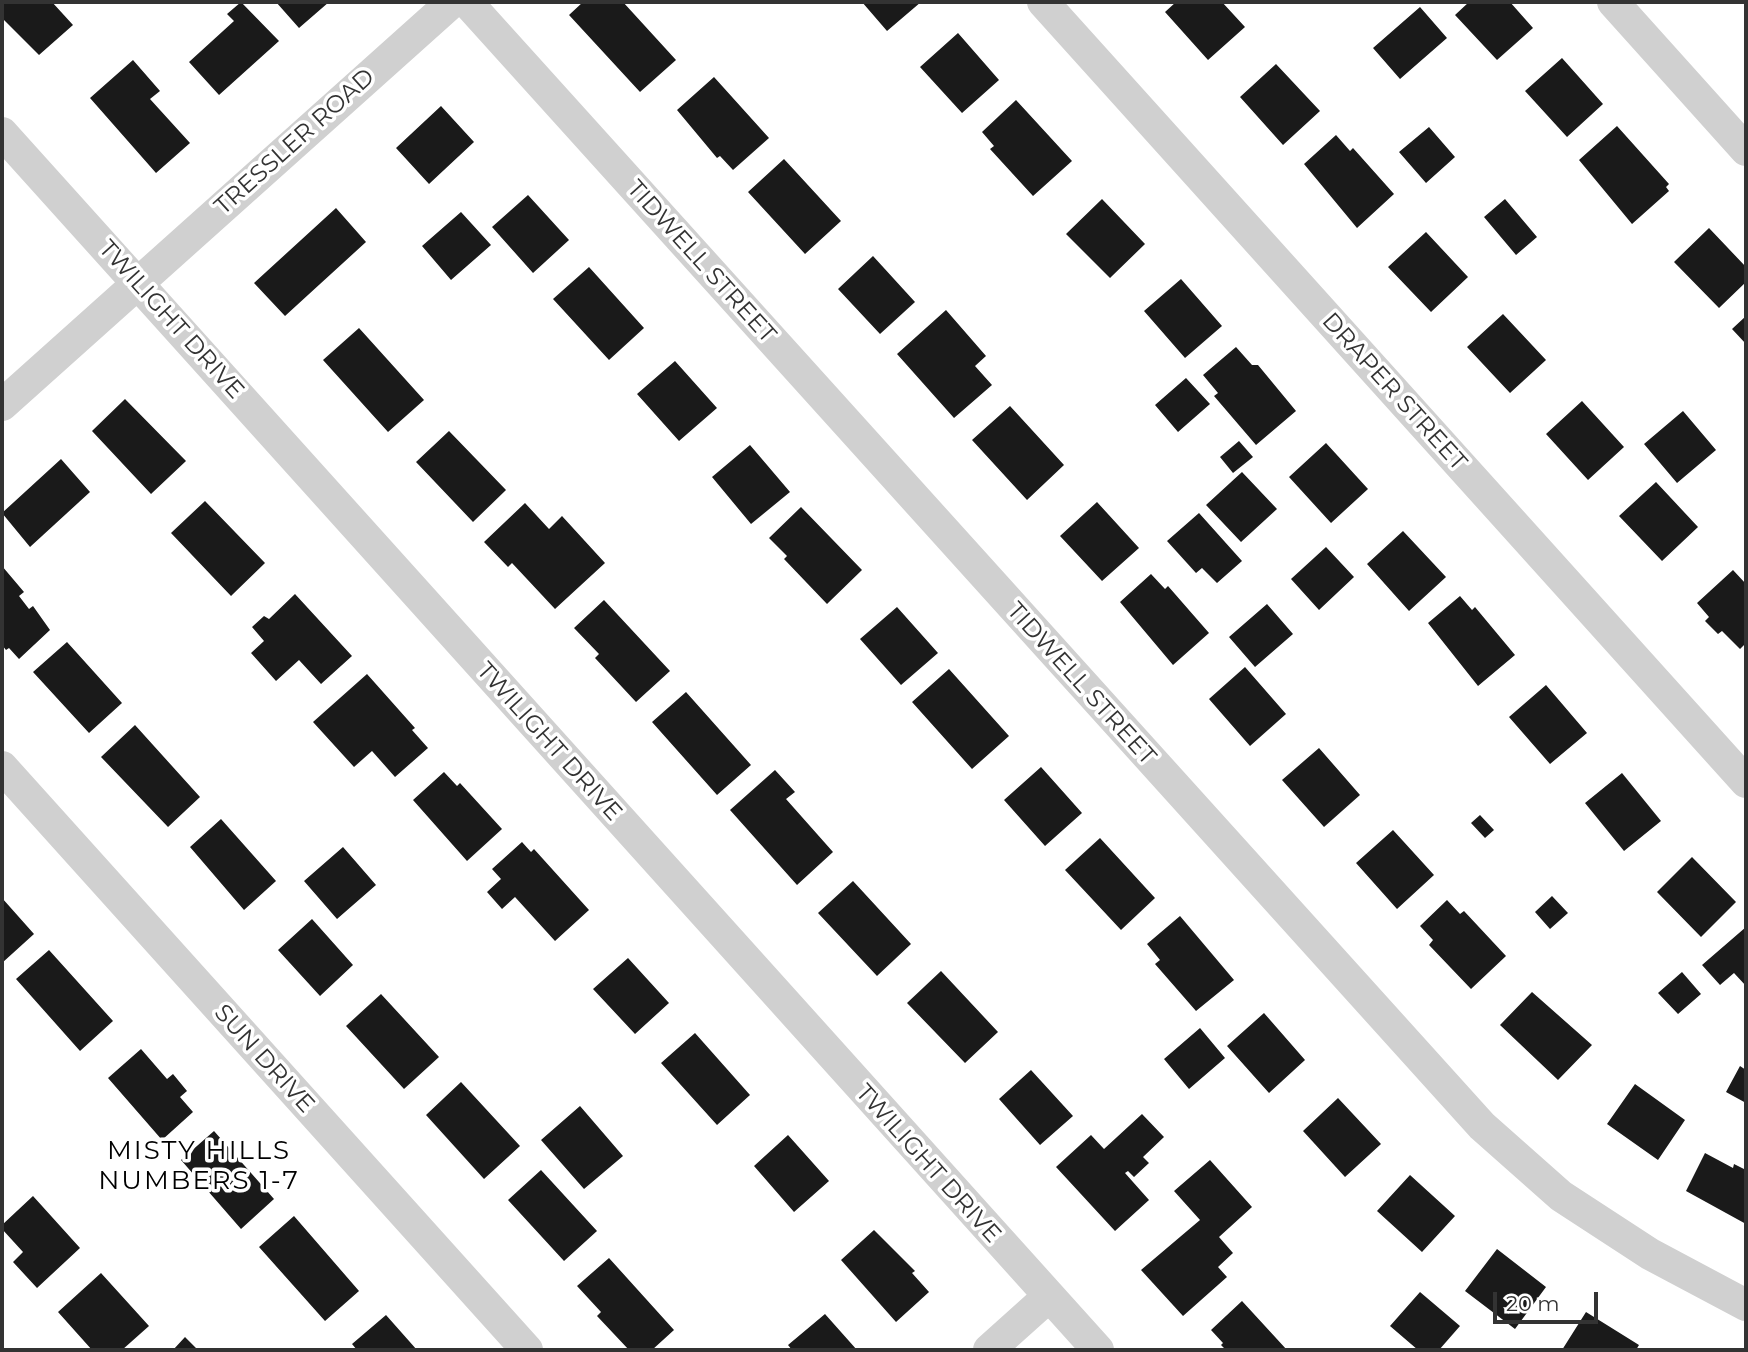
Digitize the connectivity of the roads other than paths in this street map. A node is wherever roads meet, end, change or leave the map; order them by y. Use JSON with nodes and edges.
{"nodes":[{"id":1,"x":453,"y":2,"type":"edge"},
{"id":2,"x":467,"y":2,"type":"edge"},
{"id":3,"x":1043,"y":2,"type":"edge"},
{"id":4,"x":1613,"y":2,"type":"edge"},
{"id":5,"x":2,"y":133,"type":"edge"},
{"id":6,"x":1746,"y":150,"type":"edge"},
{"id":7,"x":138,"y":283,"type":"junction"},
{"id":8,"x":2,"y":405,"type":"edge"},
{"id":9,"x":2,"y":767,"type":"edge"},
{"id":10,"x":1746,"y":782,"type":"edge"},
{"id":11,"x":1048,"y":1297,"type":"junction"},
{"id":12,"x":1746,"y":1305,"type":"edge"},
{"id":13,"x":527,"y":1350,"type":"edge"},
{"id":14,"x":989,"y":1350,"type":"edge"},
{"id":15,"x":1098,"y":1350,"type":"edge"}],
"edges":[{"from":1,"to":7,"type":"street","name":"TRESSLER ROAD"},
{"from":2,"to":12,"type":"street","name":"TIDWELL STREET"},
{"from":3,"to":10,"type":"street","name":"DRAPER STREET"},
{"from":4,"to":6,"type":"street"},
{"from":5,"to":7,"type":"street","name":"TWILIGHT DRIVE"},
{"from":7,"to":8,"type":"street"},
{"from":7,"to":11,"type":"street","name":"TWILIGHT DRIVE"},
{"from":9,"to":13,"type":"street","name":"SUN DRIVE"},
{"from":11,"to":14,"type":"street"},
{"from":11,"to":15,"type":"street","name":"TWILIGHT DRIVE"}]}
